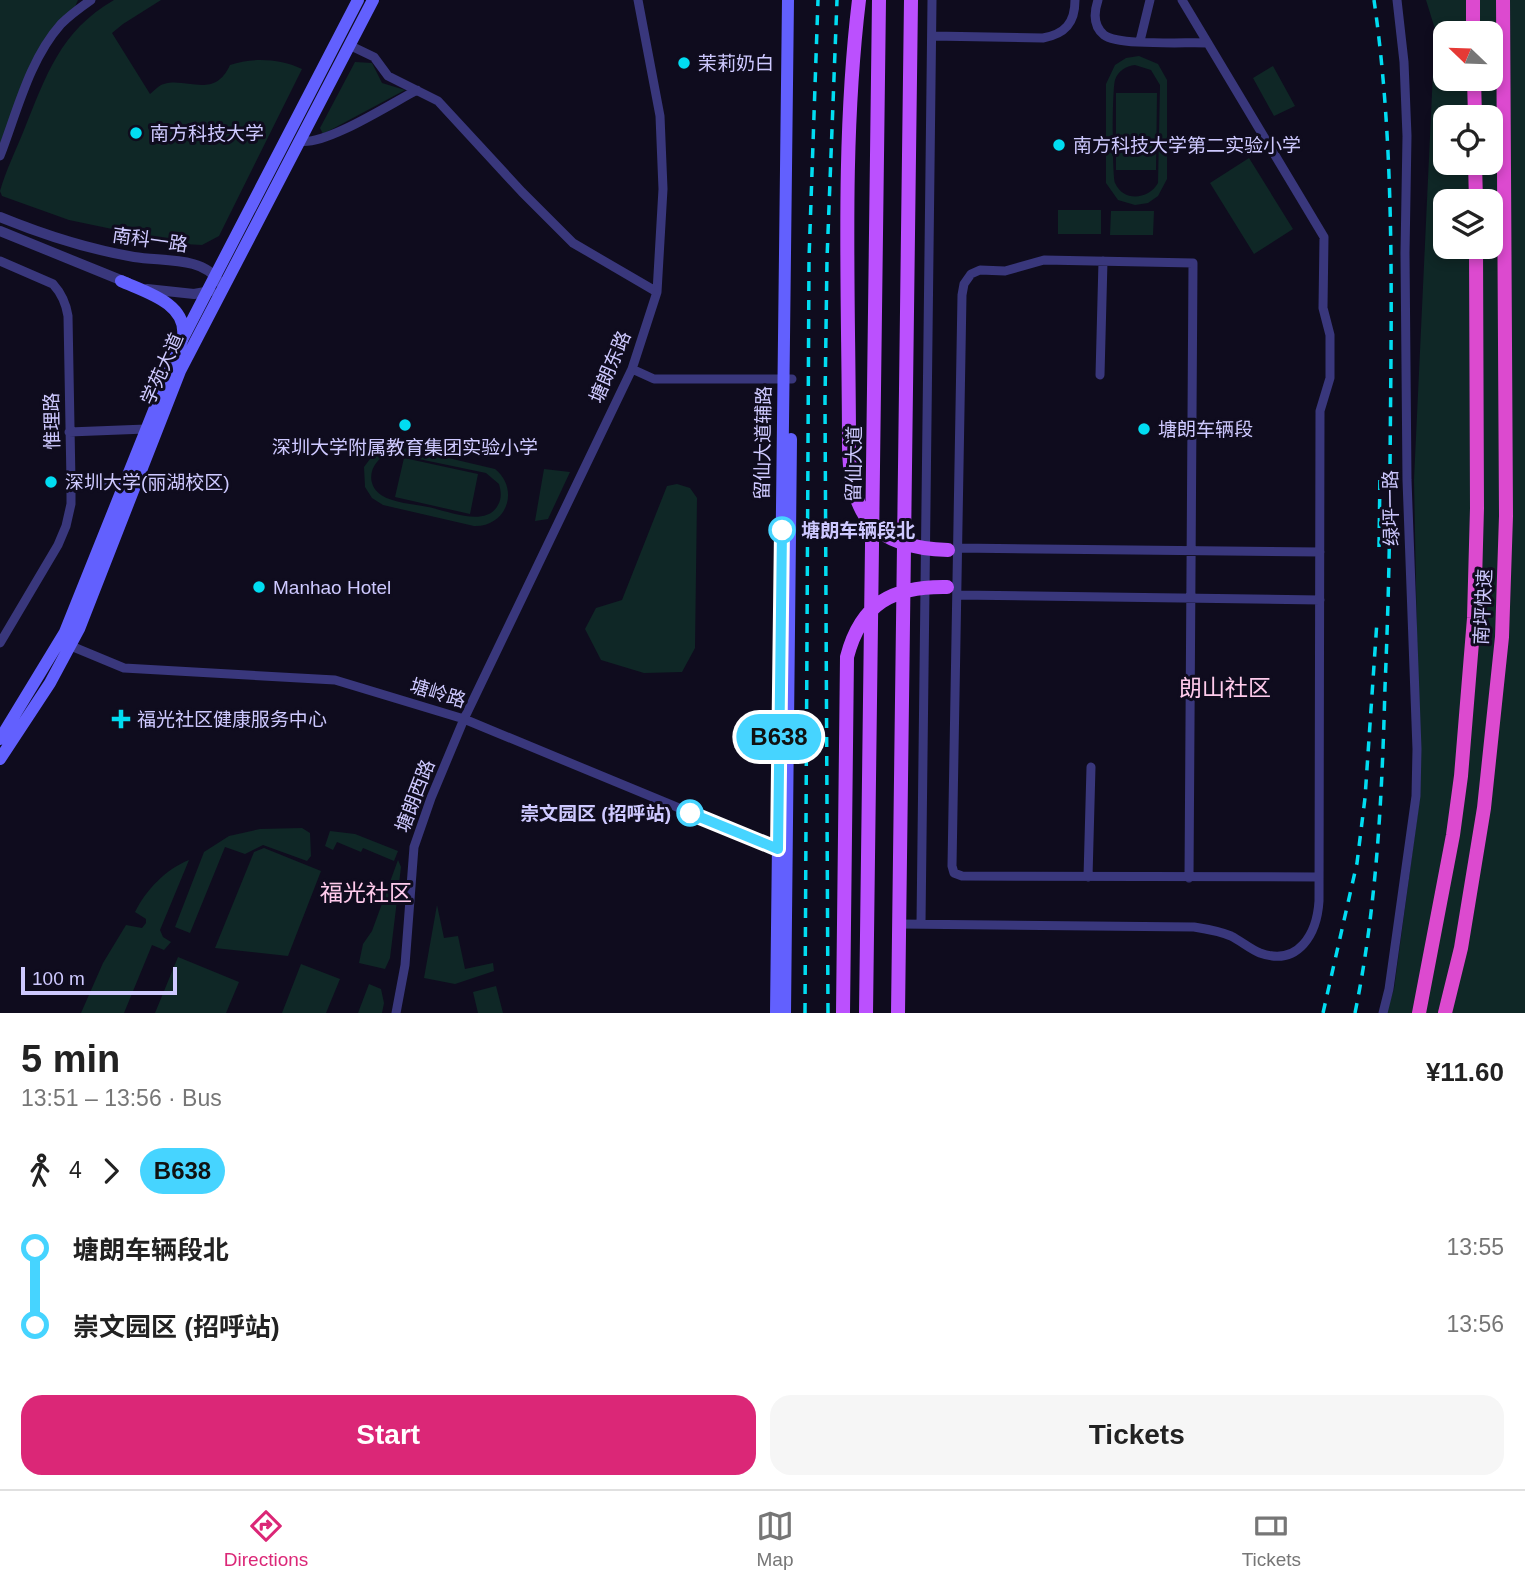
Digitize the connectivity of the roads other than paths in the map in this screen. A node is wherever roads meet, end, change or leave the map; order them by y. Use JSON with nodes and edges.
{"nodes":[{"id":1,"x":91,"y":0,"type":"edge"},
{"id":2,"x":358,"y":0,"type":"edge"},
{"id":3,"x":373,"y":0,"type":"edge"},
{"id":4,"x":638,"y":0,"type":"edge"},
{"id":5,"x":788,"y":0,"type":"edge"},
{"id":6,"x":796,"y":0,"type":"edge"},
{"id":7,"x":859,"y":0,"type":"edge"},
{"id":8,"x":879,"y":0,"type":"edge"},
{"id":9,"x":911,"y":0,"type":"edge"},
{"id":10,"x":932,"y":0,"type":"edge"},
{"id":11,"x":1075,"y":0,"type":"edge"},
{"id":12,"x":1098,"y":0,"type":"edge"},
{"id":13,"x":1150,"y":0,"type":"edge"},
{"id":14,"x":1182,"y":0,"type":"edge"},
{"id":15,"x":1397,"y":0,"type":"edge"},
{"id":16,"x":1473,"y":0,"type":"edge"},
{"id":17,"x":1503,"y":0,"type":"edge"},
{"id":18,"x":1473,"y":21,"type":"edge"},
{"id":19,"x":932,"y":36,"type":"junction"},
{"id":20,"x":1140,"y":41,"type":"junction"},
{"id":21,"x":1207,"y":43,"type":"junction"},
{"id":22,"x":349,"y":45,"type":"junction"},
{"id":23,"x":417,"y":90,"type":"junction"},
{"id":24,"x":299,"y":141,"type":"junction"},
{"id":25,"x":0,"y":156,"type":"edge"},
{"id":26,"x":0,"y":218,"type":"edge"},
{"id":27,"x":0,"y":231,"type":"edge"},
{"id":28,"x":1476,"y":259,"type":"edge"},
{"id":29,"x":0,"y":261,"type":"edge"},
{"id":30,"x":1103,"y":261,"type":"junction"},
{"id":31,"x":215,"y":276,"type":"junction"},
{"id":32,"x":121,"y":281,"type":"junction"},
{"id":33,"x":223,"y":288,"type":"junction"},
{"id":34,"x":206,"y":292,"type":"junction"},
{"id":35,"x":657,"y":292,"type":"junction"},
{"id":36,"x":183,"y":338,"type":"junction"},
{"id":37,"x":632,"y":369,"type":"junction"},
{"id":38,"x":1100,"y":375,"type":"dead end"},
{"id":39,"x":788,"y":379,"type":"junction"},
{"id":40,"x":146,"y":429,"type":"junction"},
{"id":41,"x":69,"y":432,"type":"junction"},
{"id":42,"x":126,"y":481,"type":"junction"},
{"id":43,"x":71,"y":482,"type":"junction"},
{"id":44,"x":954,"y":550,"type":"junction"},
{"id":45,"x":1191,"y":551,"type":"junction"},
{"id":46,"x":1320,"y":552,"type":"junction"},
{"id":47,"x":953,"y":589,"type":"junction"},
{"id":48,"x":1191,"y":598,"type":"junction"},
{"id":49,"x":1320,"y":600,"type":"junction"},
{"id":50,"x":0,"y":643,"type":"edge"},
{"id":51,"x":71,"y":646,"type":"junction"},
{"id":52,"x":464,"y":719,"type":"junction"},
{"id":53,"x":0,"y":739,"type":"edge"},
{"id":54,"x":0,"y":759,"type":"edge"},
{"id":55,"x":1091,"y":767,"type":"dead end"},
{"id":56,"x":778,"y":849,"type":"junction"},
{"id":57,"x":1088,"y":877,"type":"junction"},
{"id":58,"x":1189,"y":877,"type":"junction"},
{"id":59,"x":1320,"y":877,"type":"junction"},
{"id":60,"x":899,"y":924,"type":"junction"},
{"id":61,"x":921,"y":924,"type":"junction"},
{"id":62,"x":1461,"y":948,"type":"junction"},
{"id":63,"x":396,"y":1013,"type":"edge"},
{"id":64,"x":776,"y":1013,"type":"edge"},
{"id":65,"x":785,"y":1013,"type":"edge"},
{"id":66,"x":843,"y":1013,"type":"edge"},
{"id":67,"x":866,"y":1013,"type":"edge"},
{"id":68,"x":898,"y":1013,"type":"edge"},
{"id":69,"x":1383,"y":1013,"type":"edge"},
{"id":70,"x":1417,"y":1013,"type":"edge"},
{"id":71,"x":1445,"y":1013,"type":"edge"},
{"id":72,"x":1457,"y":1013,"type":"edge"}],
"edges":[{"from":1,"to":25,"type":"street"},
{"from":2,"to":31,"type":"main road","name":"学苑大道"},
{"from":3,"to":22,"type":"main road","name":"学苑大道"},
{"from":4,"to":35,"type":"street","name":"塘朗东路"},
{"from":5,"to":39,"type":"main road","name":"留仙大道辅路"},
{"from":6,"to":39,"type":"main road","name":"留仙大道辅路"},
{"from":7,"to":44,"type":"main road"},
{"from":8,"to":67,"type":"main road","name":"留仙大道"},
{"from":9,"to":60,"type":"main road"},
{"from":10,"to":19,"type":"street"},
{"from":11,"to":19,"type":"street"},
{"from":12,"to":20,"type":"street"},
{"from":13,"to":20,"type":"street"},
{"from":14,"to":21,"type":"street"},
{"from":15,"to":69,"type":"street","name":"绿坪一路"},
{"from":16,"to":18,"type":"highway"},
{"from":17,"to":62,"type":"highway","name":"南坪快速"},
{"from":19,"to":61,"type":"street"},
{"from":20,"to":21,"type":"street"},
{"from":21,"to":46,"type":"street"},
{"from":22,"to":23,"type":"street"},
{"from":22,"to":24,"type":"main road","name":"学苑大道"},
{"from":23,"to":24,"type":"street"},
{"from":23,"to":35,"type":"street"},
{"from":24,"to":33,"type":"main road","name":"学苑大道"},
{"from":26,"to":31,"type":"street","name":"南科一路"},
{"from":27,"to":32,"type":"street","name":"南科一路"},
{"from":28,"to":70,"type":"highway","name":"南坪快速"},
{"from":29,"to":41,"type":"street","name":"惟理路"},
{"from":30,"to":38,"type":"street"},
{"from":30,"to":44,"type":"street"},
{"from":30,"to":45,"type":"street"},
{"from":31,"to":33,"type":"street"},
{"from":31,"to":34,"type":"main road","name":"学苑大道"},
{"from":32,"to":34,"type":"street","name":"南科一路"},
{"from":32,"to":36,"type":"main road"},
{"from":33,"to":34,"type":"street","name":"南科一路"},
{"from":33,"to":51,"type":"main road","name":"学苑大道"},
{"from":34,"to":36,"type":"main road","name":"学苑大道"},
{"from":35,"to":37,"type":"street","name":"塘朗东路"},
{"from":36,"to":40,"type":"main road","name":"学苑大道"},
{"from":37,"to":39,"type":"street"},
{"from":37,"to":52,"type":"street","name":"塘朗东路"},
{"from":39,"to":56,"type":"main road","name":"留仙大道辅路"},
{"from":39,"to":65,"type":"main road","name":"留仙大道辅路"},
{"from":40,"to":41,"type":"street"},
{"from":40,"to":42,"type":"main road","name":"学苑大道"},
{"from":41,"to":43,"type":"street","name":"惟理路"},
{"from":42,"to":43,"type":"street"},
{"from":42,"to":53,"type":"main road","name":"学苑大道"},
{"from":43,"to":50,"type":"street","name":"惟理路"},
{"from":44,"to":45,"type":"street"},
{"from":44,"to":47,"type":"street"},
{"from":45,"to":46,"type":"street"},
{"from":45,"to":48,"type":"street"},
{"from":46,"to":49,"type":"street"},
{"from":47,"to":48,"type":"street"},
{"from":47,"to":57,"type":"street"},
{"from":47,"to":66,"type":"main road"},
{"from":48,"to":49,"type":"street"},
{"from":48,"to":58,"type":"street"},
{"from":49,"to":59,"type":"street"},
{"from":51,"to":52,"type":"street","name":"塘岭路"},
{"from":51,"to":54,"type":"main road","name":"学苑大道"},
{"from":52,"to":56,"type":"street","name":"塘岭路"},
{"from":52,"to":63,"type":"street","name":"塘朗西路"},
{"from":55,"to":57,"type":"street"},
{"from":56,"to":64,"type":"main road","name":"留仙大道辅路"},
{"from":57,"to":58,"type":"street"},
{"from":58,"to":59,"type":"street"},
{"from":59,"to":61,"type":"street"},
{"from":60,"to":61,"type":"street"},
{"from":60,"to":68,"type":"main road"},
{"from":62,"to":71,"type":"highway","name":"南坪快速"},
{"from":62,"to":72,"type":"highway"}]}
